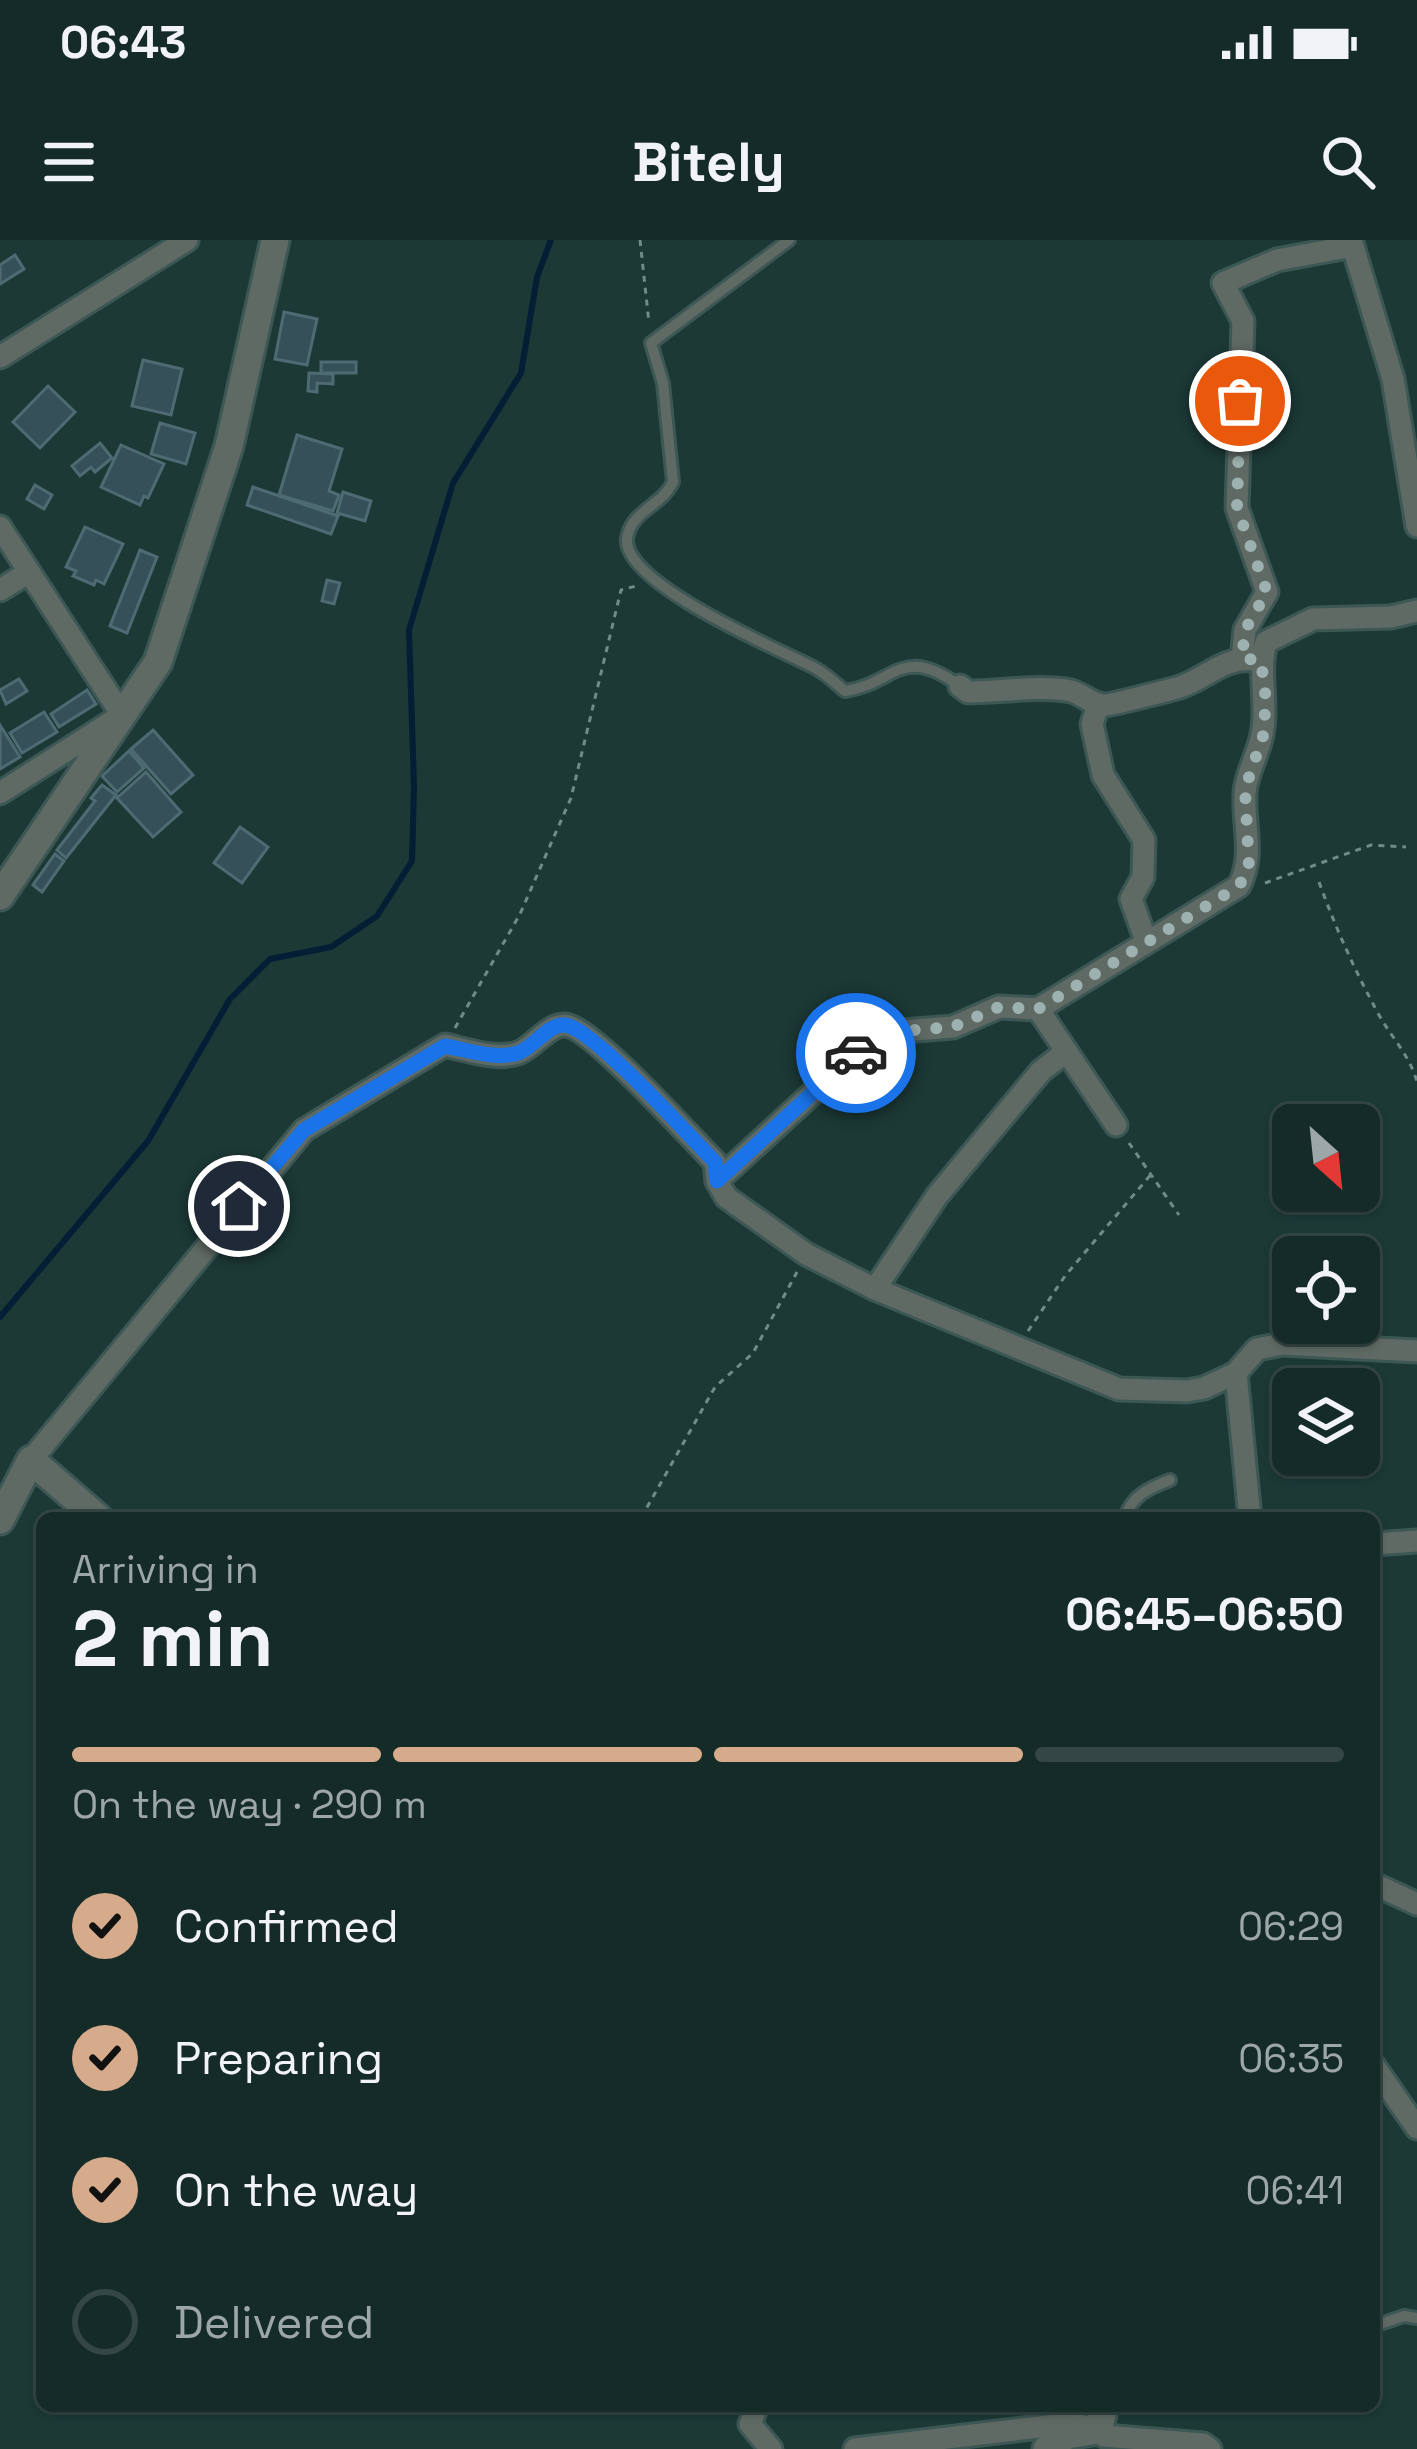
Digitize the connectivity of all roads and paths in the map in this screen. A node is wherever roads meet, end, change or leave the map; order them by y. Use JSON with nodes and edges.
{"nodes":[{"id":1,"x":187,"y":240,"type":"edge"},
{"id":2,"x":275,"y":240,"type":"edge"},
{"id":3,"x":640,"y":240,"type":"edge"},
{"id":4,"x":789,"y":240,"type":"edge"},
{"id":5,"x":1352,"y":243,"type":"edge"},
{"id":6,"x":651,"y":343,"type":"junction"},
{"id":7,"x":0,"y":357,"type":"edge"},
{"id":8,"x":1417,"y":526,"type":"edge"},
{"id":9,"x":0,"y":527,"type":"edge"},
{"id":10,"x":29,"y":572,"type":"junction"},
{"id":11,"x":664,"y":584,"type":"junction"},
{"id":12,"x":0,"y":590,"type":"edge"},
{"id":13,"x":1417,"y":610,"type":"edge"},
{"id":14,"x":1251,"y":660,"type":"junction"},
{"id":15,"x":960,"y":686,"type":"joint"},
{"id":16,"x":1098,"y":706,"type":"junction"},
{"id":17,"x":122,"y":715,"type":"junction"},
{"id":18,"x":0,"y":794,"type":"edge"},
{"id":19,"x":1406,"y":847,"type":"dead end"},
{"id":20,"x":1249,"y":867,"type":"junction"},
{"id":21,"x":1319,"y":882,"type":"dead end"},
{"id":22,"x":0,"y":896,"type":"edge"},
{"id":23,"x":1146,"y":941,"type":"junction"},
{"id":24,"x":1038,"y":1009,"type":"junction"},
{"id":25,"x":445,"y":1046,"type":"junction"},
{"id":26,"x":1066,"y":1052,"type":"junction"},
{"id":27,"x":1417,"y":1082,"type":"edge"},
{"id":28,"x":1116,"y":1125,"type":"joint"},
{"id":29,"x":1153,"y":1172,"type":"junction"},
{"id":30,"x":717,"y":1181,"type":"junction"},
{"id":31,"x":1179,"y":1215,"type":"dead end"},
{"id":32,"x":806,"y":1254,"type":"junction"},
{"id":33,"x":875,"y":1289,"type":"junction"},
{"id":34,"x":1022,"y":1348,"type":"junction"},
{"id":35,"x":1417,"y":1351,"type":"edge"},
{"id":36,"x":1236,"y":1373,"type":"junction"},
{"id":37,"x":31,"y":1460,"type":"junction"},
{"id":38,"x":1170,"y":1480,"type":"dead end"},
{"id":39,"x":91,"y":1512,"type":"edge"},
{"id":40,"x":644,"y":1512,"type":"edge"},
{"id":41,"x":1127,"y":1512,"type":"edge"},
{"id":42,"x":1249,"y":1512,"type":"edge"},
{"id":43,"x":0,"y":1520,"type":"edge"},
{"id":44,"x":1417,"y":1541,"type":"edge"},
{"id":45,"x":1380,"y":1544,"type":"edge"},
{"id":46,"x":1380,"y":1887,"type":"edge"},
{"id":47,"x":1417,"y":1904,"type":"edge"},
{"id":48,"x":1380,"y":2076,"type":"edge"},
{"id":49,"x":1410,"y":2099,"type":"edge"},
{"id":50,"x":1417,"y":2128,"type":"edge"},
{"id":51,"x":1417,"y":2318,"type":"edge"},
{"id":52,"x":1380,"y":2324,"type":"edge"},
{"id":53,"x":755,"y":2412,"type":"edge"},
{"id":54,"x":1102,"y":2414,"type":"edge"},
{"id":55,"x":771,"y":2449,"type":"edge"},
{"id":56,"x":855,"y":2449,"type":"edge"},
{"id":57,"x":1047,"y":2449,"type":"edge"},
{"id":58,"x":1210,"y":2449,"type":"edge"}],
"edges":[{"from":1,"to":7,"type":"street"},
{"from":2,"to":17,"type":"street"},
{"from":3,"to":6,"type":"path"},
{"from":4,"to":6,"type":"lane"},
{"from":5,"to":8,"type":"street"},
{"from":5,"to":14,"type":"street"},
{"from":6,"to":11,"type":"lane"},
{"from":9,"to":10,"type":"street"},
{"from":10,"to":12,"type":"street"},
{"from":10,"to":17,"type":"street"},
{"from":11,"to":15,"type":"lane"},
{"from":11,"to":25,"type":"path"},
{"from":13,"to":14,"type":"street"},
{"from":14,"to":16,"type":"street"},
{"from":14,"to":20,"type":"street"},
{"from":15,"to":16,"type":"street"},
{"from":16,"to":23,"type":"street"},
{"from":17,"to":18,"type":"street"},
{"from":17,"to":22,"type":"street"},
{"from":19,"to":20,"type":"path"},
{"from":20,"to":23,"type":"street"},
{"from":21,"to":27,"type":"path"},
{"from":23,"to":24,"type":"street"},
{"from":24,"to":26,"type":"street"},
{"from":24,"to":30,"type":"street"},
{"from":25,"to":30,"type":"street"},
{"from":25,"to":37,"type":"street"},
{"from":26,"to":28,"type":"street"},
{"from":26,"to":33,"type":"street"},
{"from":28,"to":29,"type":"path"},
{"from":29,"to":31,"type":"path"},
{"from":29,"to":34,"type":"path"},
{"from":30,"to":32,"type":"street"},
{"from":32,"to":33,"type":"street"},
{"from":32,"to":40,"type":"path"},
{"from":33,"to":34,"type":"street"},
{"from":34,"to":36,"type":"street"},
{"from":35,"to":36,"type":"street"},
{"from":36,"to":42,"type":"street"},
{"from":37,"to":39,"type":"street"},
{"from":37,"to":43,"type":"street"},
{"from":38,"to":41,"type":"lane"},
{"from":44,"to":45,"type":"street"},
{"from":46,"to":47,"type":"street"},
{"from":48,"to":49,"type":"street"},
{"from":49,"to":50,"type":"street"},
{"from":51,"to":52,"type":"lane"},
{"from":53,"to":55,"type":"street"},
{"from":54,"to":56,"type":"street"},
{"from":54,"to":57,"type":"street"},
{"from":54,"to":58,"type":"street"}]}
